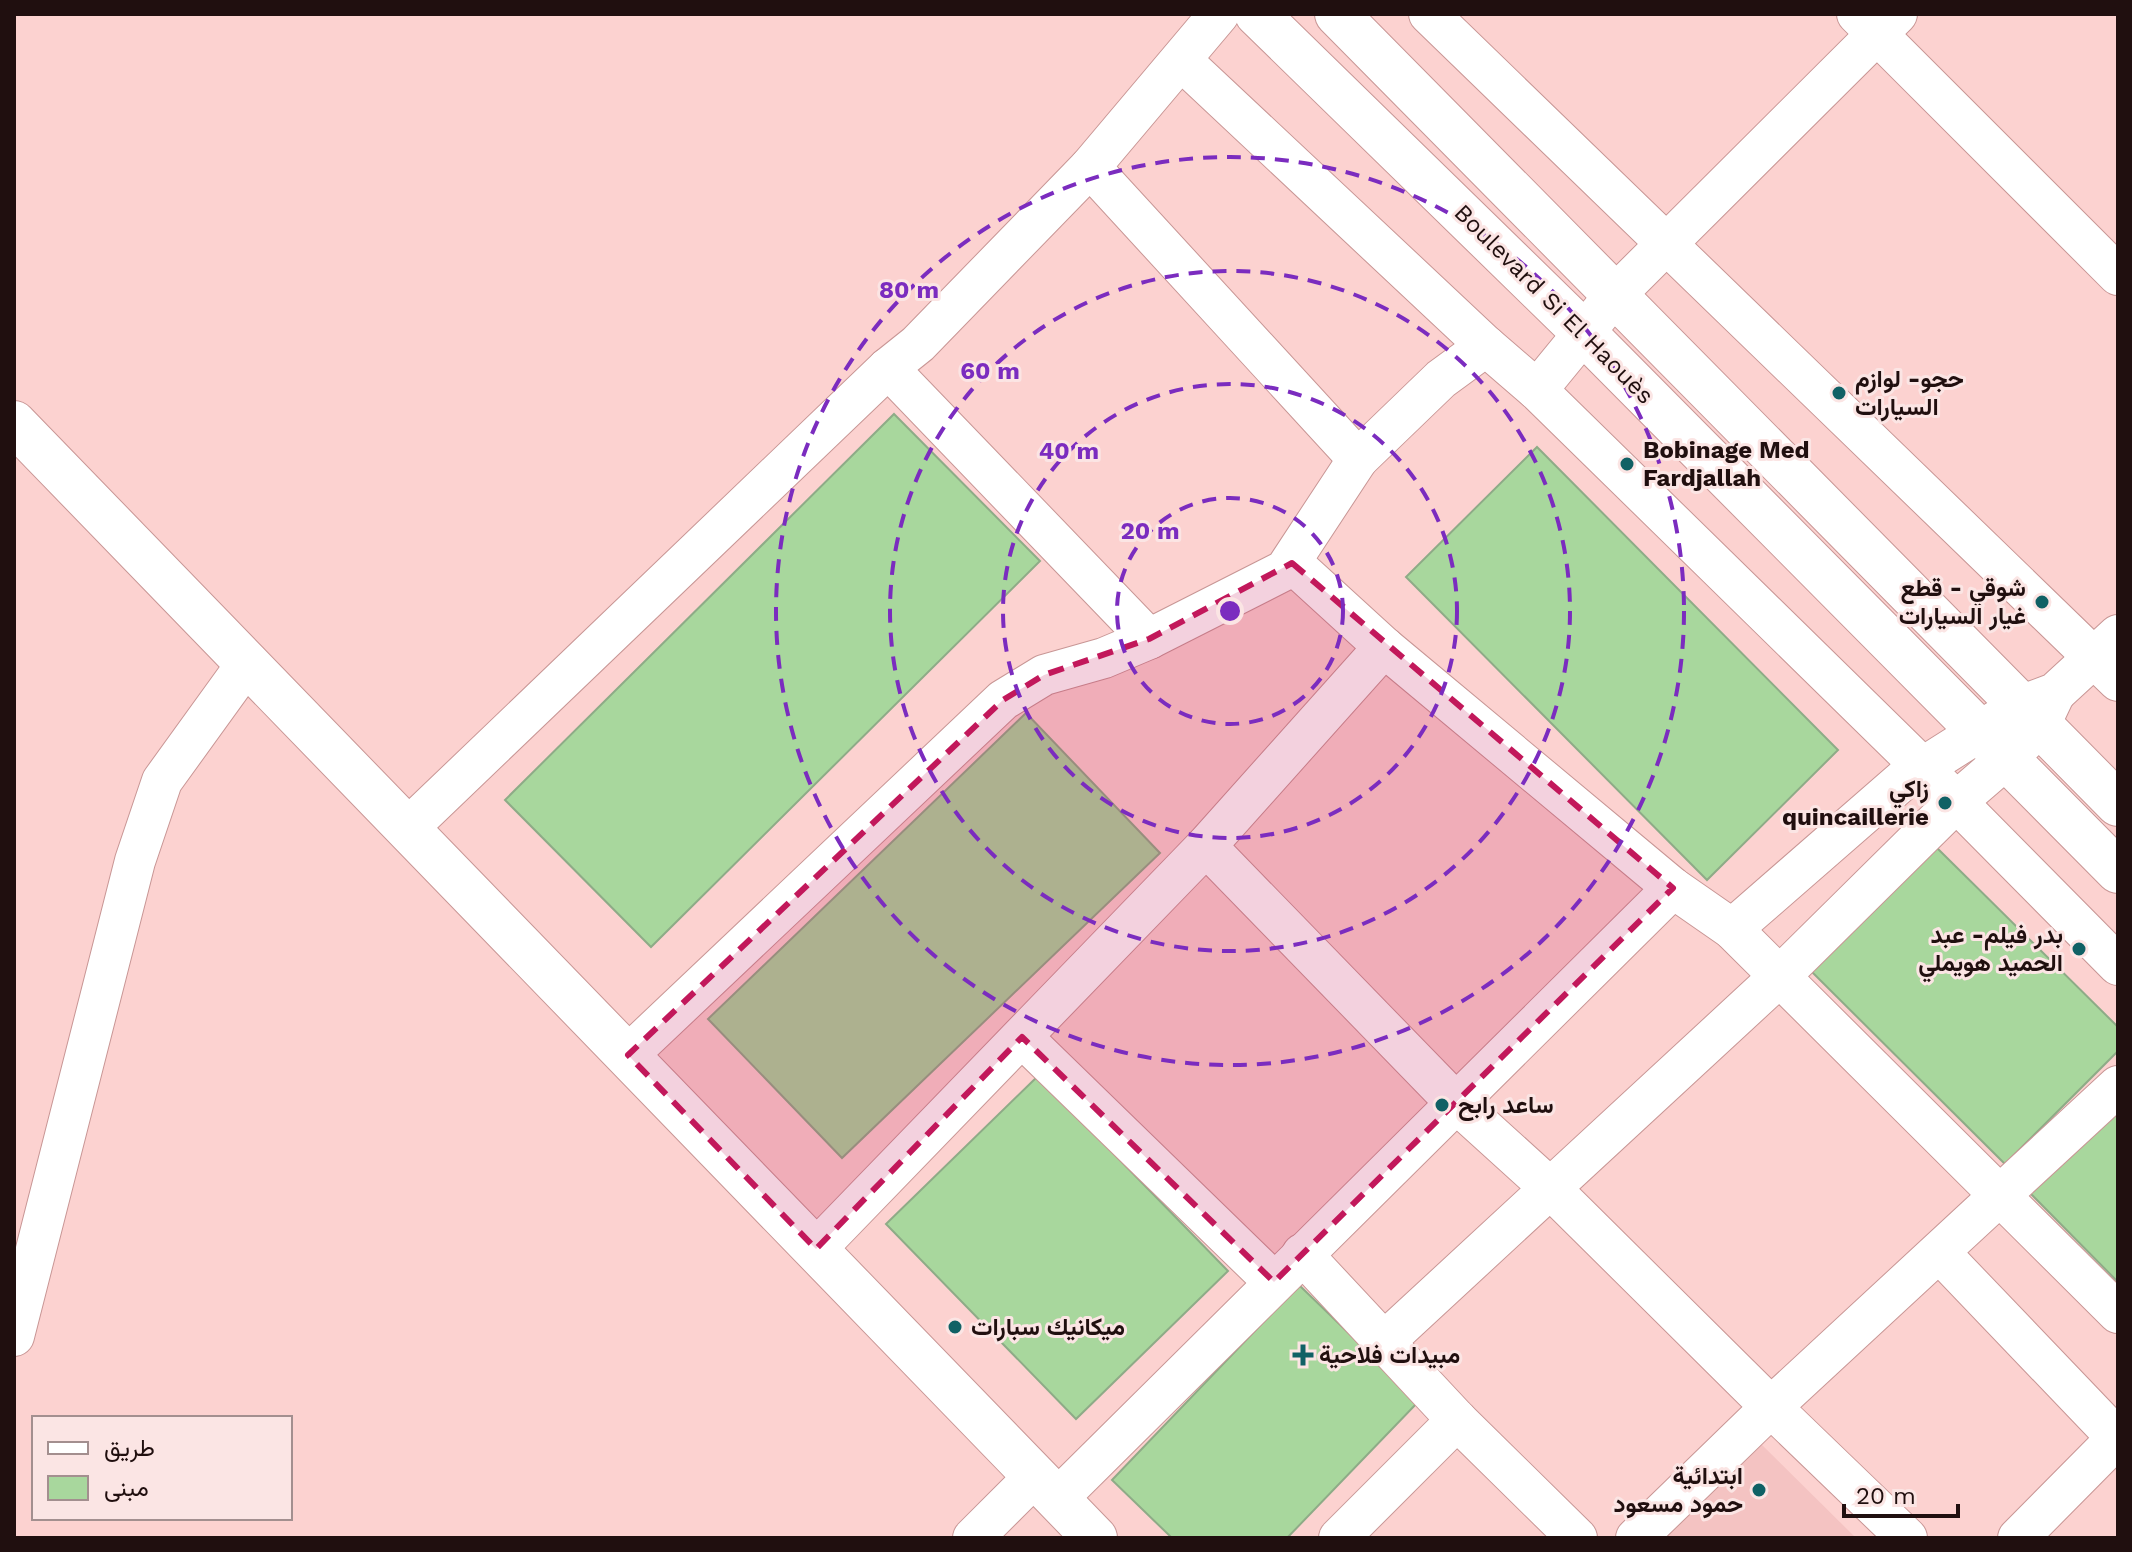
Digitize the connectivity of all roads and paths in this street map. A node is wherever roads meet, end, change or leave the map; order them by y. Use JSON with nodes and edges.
{"nodes":[{"id":1,"x":1219,"y":14,"type":"edge"},
{"id":2,"x":1257,"y":14,"type":"edge"},
{"id":3,"x":1337,"y":14,"type":"edge"},
{"id":4,"x":1429,"y":14,"type":"edge"},
{"id":5,"x":1877,"y":21,"type":"edge"},
{"id":6,"x":1181,"y":60,"type":"junction"},
{"id":7,"x":1090,"y":167,"type":"junction"},
{"id":8,"x":1667,"y":245,"type":"junction"},
{"id":9,"x":2118,"y":275,"type":"edge"},
{"id":10,"x":1614,"y":296,"type":"junction"},
{"id":11,"x":1584,"y":333,"type":"junction"},
{"id":12,"x":1486,"y":346,"type":"junction"},
{"id":13,"x":888,"y":368,"type":"junction"},
{"id":14,"x":1537,"y":390,"type":"junction"},
{"id":15,"x":14,"y":423,"type":"edge"},
{"id":16,"x":1358,"y":459,"type":"junction"},
{"id":17,"x":1292,"y":563,"type":"junction"},
{"id":18,"x":1149,"y":639,"type":"junction"},
{"id":19,"x":1384,"y":647,"type":"junction"},
{"id":20,"x":2110,"y":658,"type":"edge"},
{"id":21,"x":248,"y":662,"type":"junction"},
{"id":22,"x":2038,"y":709,"type":"junction"},
{"id":23,"x":1993,"y":745,"type":"junction"},
{"id":24,"x":1922,"y":767,"type":"junction"},
{"id":25,"x":1956,"y":802,"type":"junction"},
{"id":26,"x":2118,"y":804,"type":"edge"},
{"id":27,"x":409,"y":827,"type":"junction"},
{"id":28,"x":1206,"y":846,"type":"junction"},
{"id":29,"x":2118,"y":871,"type":"edge"},
{"id":30,"x":1673,"y":888,"type":"junction"},
{"id":31,"x":1732,"y":929,"type":"junction"},
{"id":32,"x":2118,"y":965,"type":"edge"},
{"id":33,"x":1780,"y":976,"type":"junction"},
{"id":34,"x":1022,"y":1037,"type":"junction"},
{"id":35,"x":628,"y":1055,"type":"junction"},
{"id":36,"x":2118,"y":1086,"type":"edge"},
{"id":37,"x":1454,"y":1101,"type":"junction"},
{"id":38,"x":1550,"y":1188,"type":"junction"},
{"id":39,"x":1999,"y":1198,"type":"junction"},
{"id":40,"x":816,"y":1249,"type":"junction"},
{"id":41,"x":1940,"y":1253,"type":"junction"},
{"id":42,"x":1302,"y":1254,"type":"junction"},
{"id":43,"x":1274,"y":1282,"type":"junction"},
{"id":44,"x":2118,"y":1313,"type":"edge"},
{"id":45,"x":14,"y":1336,"type":"edge"},
{"id":46,"x":1384,"y":1342,"type":"junction"},
{"id":47,"x":1771,"y":1407,"type":"junction"},
{"id":48,"x":1457,"y":1420,"type":"junction"},
{"id":49,"x":2118,"y":1437,"type":"edge"},
{"id":50,"x":1046,"y":1487,"type":"junction"},
{"id":51,"x":973,"y":1538,"type":"edge"},
{"id":52,"x":1095,"y":1538,"type":"edge"},
{"id":53,"x":1339,"y":1538,"type":"edge"},
{"id":54,"x":1577,"y":1538,"type":"edge"},
{"id":55,"x":1636,"y":1538,"type":"edge"},
{"id":56,"x":1907,"y":1538,"type":"edge"},
{"id":57,"x":2018,"y":1538,"type":"edge"}],
"edges":[{"from":1,"to":6,"type":"street"},
{"from":2,"to":11,"type":"main road","name":"Boulevard Si El Haouès"},
{"from":3,"to":10,"type":"main road","name":"Boulevard Si El Haouès"},
{"from":4,"to":8,"type":"street"},
{"from":5,"to":8,"type":"street"},
{"from":5,"to":9,"type":"street"},
{"from":6,"to":7,"type":"street"},
{"from":6,"to":12,"type":"street"},
{"from":7,"to":13,"type":"street"},
{"from":7,"to":16,"type":"street"},
{"from":8,"to":10,"type":"street"},
{"from":8,"to":20,"type":"street"},
{"from":10,"to":11,"type":"street"},
{"from":10,"to":22,"type":"main road","name":"Boulevard Si El Haouès"},
{"from":11,"to":14,"type":"street"},
{"from":11,"to":23,"type":"main road","name":"Boulevard Si El Haouès"},
{"from":12,"to":14,"type":"street"},
{"from":12,"to":16,"type":"street"},
{"from":13,"to":18,"type":"street"},
{"from":13,"to":27,"type":"street"},
{"from":14,"to":24,"type":"street"},
{"from":15,"to":21,"type":"main road"},
{"from":16,"to":17,"type":"street"},
{"from":17,"to":18,"type":"street"},
{"from":17,"to":19,"type":"street"},
{"from":18,"to":35,"type":"street"},
{"from":19,"to":28,"type":"street"},
{"from":19,"to":30,"type":"street"},
{"from":20,"to":22,"type":"street"},
{"from":21,"to":27,"type":"main road"},
{"from":21,"to":45,"type":"street"},
{"from":22,"to":23,"type":"street"},
{"from":22,"to":26,"type":"main road","name":"Boulevard Si El Haouès"},
{"from":23,"to":24,"type":"street"},
{"from":23,"to":25,"type":"street"},
{"from":23,"to":29,"type":"main road","name":"Boulevard Si El Haouès"},
{"from":24,"to":25,"type":"street"},
{"from":24,"to":31,"type":"street"},
{"from":25,"to":32,"type":"street"},
{"from":25,"to":33,"type":"street"},
{"from":27,"to":35,"type":"main road"},
{"from":28,"to":34,"type":"street"},
{"from":28,"to":37,"type":"street"},
{"from":30,"to":31,"type":"street"},
{"from":30,"to":37,"type":"street"},
{"from":31,"to":33,"type":"street"},
{"from":33,"to":38,"type":"street"},
{"from":33,"to":39,"type":"street"},
{"from":34,"to":40,"type":"street"},
{"from":34,"to":43,"type":"street"},
{"from":35,"to":40,"type":"main road"},
{"from":36,"to":39,"type":"street"},
{"from":37,"to":38,"type":"street"},
{"from":37,"to":42,"type":"street"},
{"from":38,"to":46,"type":"street"},
{"from":38,"to":47,"type":"street"},
{"from":39,"to":41,"type":"street"},
{"from":39,"to":44,"type":"street"},
{"from":40,"to":50,"type":"main road"},
{"from":41,"to":47,"type":"street"},
{"from":41,"to":49,"type":"street"},
{"from":42,"to":43,"type":"street"},
{"from":42,"to":46,"type":"street"},
{"from":43,"to":50,"type":"street"},
{"from":46,"to":48,"type":"street"},
{"from":47,"to":55,"type":"street"},
{"from":47,"to":56,"type":"street"},
{"from":48,"to":53,"type":"street"},
{"from":48,"to":54,"type":"street"},
{"from":49,"to":57,"type":"street"},
{"from":50,"to":51,"type":"street"},
{"from":50,"to":52,"type":"main road"}]}
